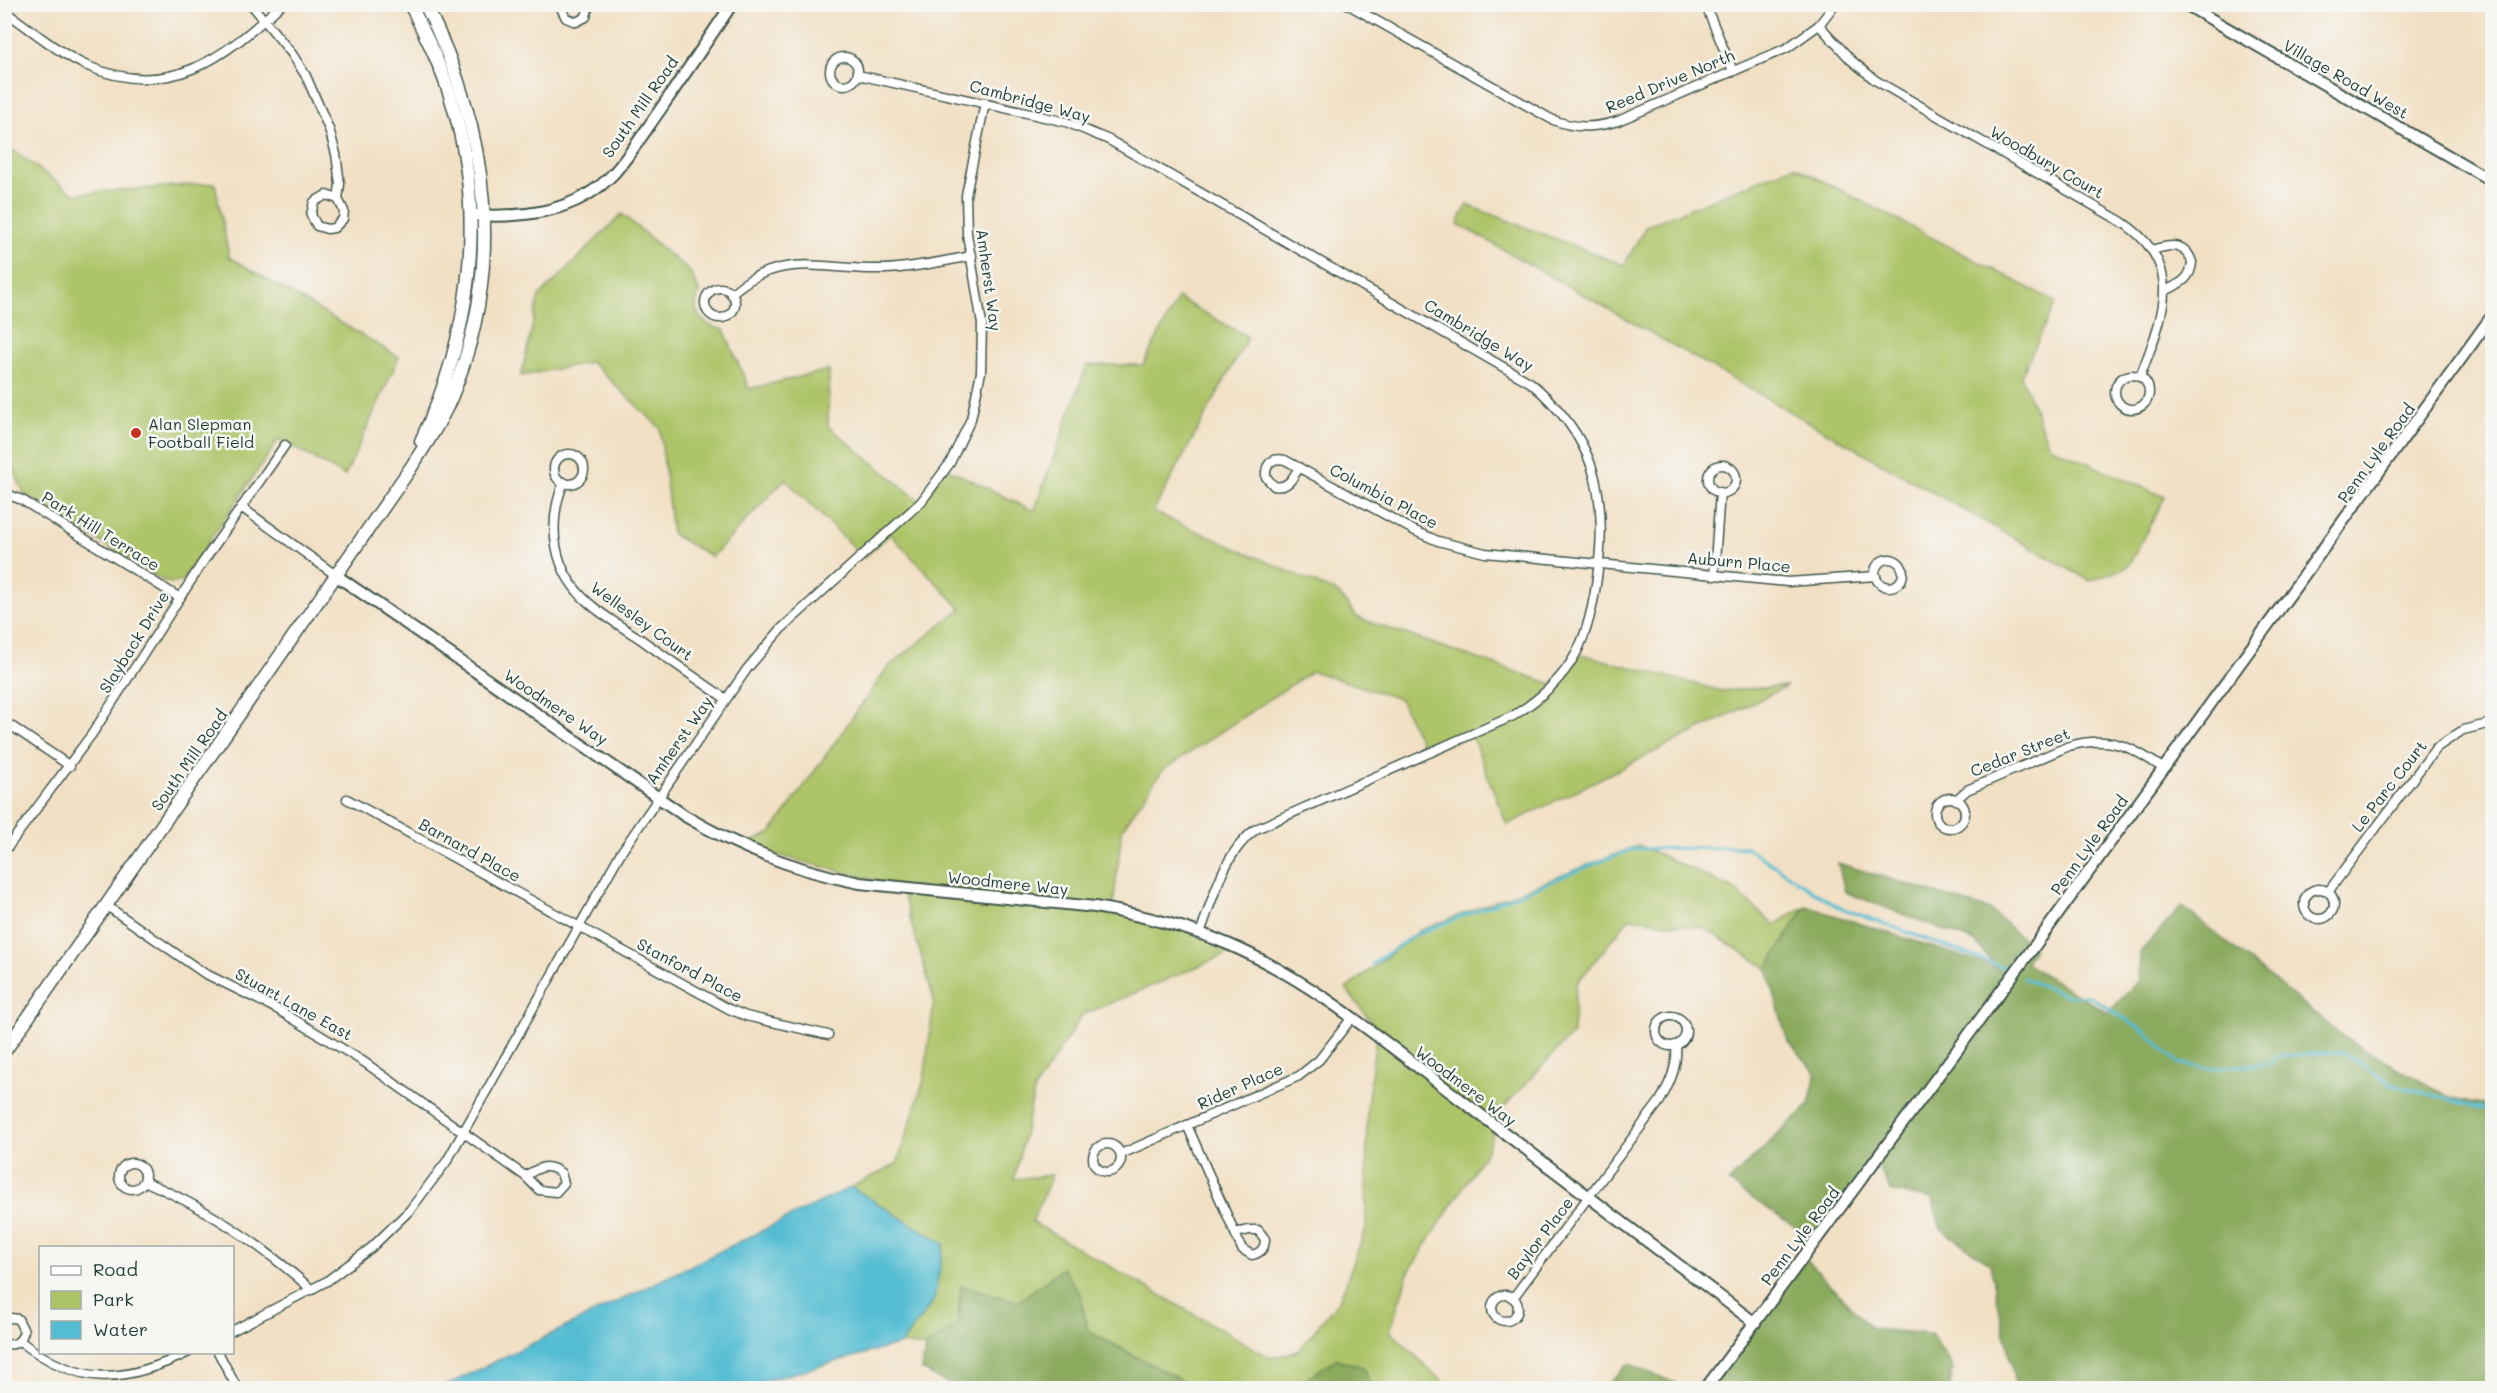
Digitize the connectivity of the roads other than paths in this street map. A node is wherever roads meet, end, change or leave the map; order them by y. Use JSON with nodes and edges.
{"nodes":[{"id":1,"x":251,"y":4,"type":"edge"},
{"id":2,"x":282,"y":4,"type":"edge"},
{"id":3,"x":410,"y":4,"type":"edge"},
{"id":4,"x":425,"y":4,"type":"edge"},
{"id":5,"x":559,"y":4,"type":"edge"},
{"id":6,"x":589,"y":4,"type":"edge"},
{"id":7,"x":732,"y":4,"type":"edge"},
{"id":8,"x":1347,"y":4,"type":"edge"},
{"id":9,"x":1705,"y":4,"type":"edge"},
{"id":10,"x":1835,"y":4,"type":"edge"},
{"id":11,"x":2185,"y":4,"type":"edge"},
{"id":12,"x":4,"y":12,"type":"edge"},
{"id":13,"x":265,"y":20,"type":"junction"},
{"id":14,"x":1818,"y":25,"type":"junction"},
{"id":15,"x":1733,"y":71,"type":"junction"},
{"id":16,"x":858,"y":75,"type":"dead end"},
{"id":17,"x":985,"y":104,"type":"junction"},
{"id":18,"x":2493,"y":181,"type":"edge"},
{"id":19,"x":338,"y":199,"type":"junction"},
{"id":20,"x":471,"y":214,"type":"junction"},
{"id":21,"x":485,"y":215,"type":"junction"},
{"id":22,"x":2152,"y":250,"type":"junction"},
{"id":23,"x":972,"y":256,"type":"junction"},
{"id":24,"x":2165,"y":291,"type":"junction"},
{"id":25,"x":731,"y":294,"type":"dead end"},
{"id":26,"x":2493,"y":316,"type":"edge"},
{"id":27,"x":2140,"y":377,"type":"junction"},
{"id":28,"x":285,"y":445,"type":"dead end"},
{"id":29,"x":1299,"y":467,"type":"dead end"},
{"id":30,"x":564,"y":482,"type":"dead end"},
{"id":31,"x":399,"y":485,"type":"junction"},
{"id":32,"x":1720,"y":492,"type":"dead end"},
{"id":33,"x":4,"y":494,"type":"edge"},
{"id":34,"x":240,"y":507,"type":"junction"},
{"id":35,"x":1599,"y":564,"type":"junction"},
{"id":36,"x":337,"y":576,"type":"junction"},
{"id":37,"x":1714,"y":576,"type":"junction"},
{"id":38,"x":1876,"y":576,"type":"dead end"},
{"id":39,"x":180,"y":598,"type":"junction"},
{"id":40,"x":726,"y":699,"type":"junction"},
{"id":41,"x":4,"y":721,"type":"edge"},
{"id":42,"x":2493,"y":723,"type":"edge"},
{"id":43,"x":70,"y":766,"type":"junction"},
{"id":44,"x":2164,"y":769,"type":"junction"},
{"id":45,"x":658,"y":796,"type":"junction"},
{"id":46,"x":347,"y":799,"type":"dead end"},
{"id":47,"x":1956,"y":800,"type":"dead end"},
{"id":48,"x":4,"y":852,"type":"edge"},
{"id":49,"x":2328,"y":892,"type":"dead end"},
{"id":50,"x":107,"y":906,"type":"junction"},
{"id":51,"x":579,"y":927,"type":"junction"},
{"id":52,"x":1200,"y":933,"type":"junction"},
{"id":53,"x":1351,"y":1019,"type":"junction"},
{"id":54,"x":828,"y":1035,"type":"dead end"},
{"id":55,"x":1676,"y":1045,"type":"dead end"},
{"id":56,"x":4,"y":1052,"type":"edge"},
{"id":57,"x":1187,"y":1125,"type":"junction"},
{"id":58,"x":464,"y":1132,"type":"junction"},
{"id":59,"x":1121,"y":1154,"type":"dead end"},
{"id":60,"x":525,"y":1176,"type":"dead end"},
{"id":61,"x":144,"y":1181,"type":"dead end"},
{"id":62,"x":1590,"y":1197,"type":"junction"},
{"id":63,"x":1235,"y":1233,"type":"dead end"},
{"id":64,"x":312,"y":1290,"type":"junction"},
{"id":65,"x":1513,"y":1298,"type":"dead end"},
{"id":66,"x":4,"y":1317,"type":"edge"},
{"id":67,"x":1755,"y":1323,"type":"junction"},
{"id":68,"x":234,"y":1330,"type":"edge"},
{"id":69,"x":20,"y":1341,"type":"junction"},
{"id":70,"x":4,"y":1344,"type":"edge"},
{"id":71,"x":39,"y":1354,"type":"edge"},
{"id":72,"x":40,"y":1354,"type":"edge"},
{"id":73,"x":187,"y":1354,"type":"edge"},
{"id":74,"x":219,"y":1354,"type":"edge"},
{"id":75,"x":237,"y":1389,"type":"edge"},
{"id":76,"x":1706,"y":1389,"type":"edge"}],
"edges":[{"from":1,"to":13,"type":"street"},
{"from":2,"to":13,"type":"street"},
{"from":3,"to":20,"type":"main road"},
{"from":4,"to":21,"type":"main road"},
{"from":5,"to":6,"type":"street"},
{"from":7,"to":21,"type":"street","name":"South Mill Road"},
{"from":8,"to":15,"type":"street","name":"Reed Drive North"},
{"from":9,"to":15,"type":"street"},
{"from":10,"to":14,"type":"street","name":"Reed Drive North"},
{"from":11,"to":18,"type":"street","name":"Village Road West"},
{"from":12,"to":13,"type":"street"},
{"from":13,"to":19,"type":"street"},
{"from":14,"to":15,"type":"street","name":"Reed Drive North"},
{"from":14,"to":22,"type":"street","name":"Woodbury Court"},
{"from":16,"to":17,"type":"street","name":"Cambridge Way"},
{"from":17,"to":23,"type":"street","name":"Amherst Way"},
{"from":17,"to":35,"type":"street","name":"Cambridge Way"},
{"from":19,"to":19,"type":"street"},
{"from":20,"to":21,"type":"street","name":"South Mill Road"},
{"from":20,"to":31,"type":"main road","name":"South Mill Road"},
{"from":21,"to":31,"type":"main road","name":"South Mill Road"},
{"from":22,"to":24,"type":"street","name":"Woodbury Court"},
{"from":22,"to":24,"type":"street"},
{"from":23,"to":25,"type":"street"},
{"from":23,"to":40,"type":"street","name":"Amherst Way"},
{"from":24,"to":27,"type":"street","name":"Woodbury Court"},
{"from":26,"to":44,"type":"street","name":"Penn Lyle Road"},
{"from":27,"to":27,"type":"street","name":"Woodbury Court"},
{"from":28,"to":34,"type":"street","name":"Slayback Drive"},
{"from":29,"to":35,"type":"street","name":"Columbia Place"},
{"from":30,"to":40,"type":"street","name":"Wellesley Court"},
{"from":31,"to":36,"type":"main road","name":"South Mill Road"},
{"from":32,"to":37,"type":"street"},
{"from":33,"to":39,"type":"street","name":"Park Hill Terrace"},
{"from":34,"to":36,"type":"street","name":"Woodmere Way"},
{"from":34,"to":39,"type":"street","name":"Slayback Drive"},
{"from":35,"to":37,"type":"street","name":"Auburn Place"},
{"from":35,"to":52,"type":"street","name":"Cambridge Way"},
{"from":36,"to":45,"type":"street","name":"Woodmere Way"},
{"from":36,"to":50,"type":"main road","name":"South Mill Road"},
{"from":37,"to":38,"type":"street","name":"Auburn Place"},
{"from":39,"to":43,"type":"street","name":"Slayback Drive"},
{"from":40,"to":45,"type":"street","name":"Amherst Way"},
{"from":41,"to":43,"type":"street"},
{"from":42,"to":49,"type":"street","name":"Le Parc Court"},
{"from":43,"to":48,"type":"street","name":"Slayback Drive"},
{"from":44,"to":47,"type":"street","name":"Cedar Street"},
{"from":44,"to":67,"type":"street","name":"Penn Lyle Road"},
{"from":45,"to":51,"type":"street","name":"Amherst Way"},
{"from":45,"to":52,"type":"street","name":"Woodmere Way"},
{"from":46,"to":51,"type":"street","name":"Barnard Place"},
{"from":50,"to":56,"type":"main road","name":"South Mill Road"},
{"from":50,"to":58,"type":"street","name":"Stuart Lane East"},
{"from":51,"to":54,"type":"street","name":"Stanford Place"},
{"from":51,"to":58,"type":"street","name":"Amherst Way"},
{"from":52,"to":53,"type":"street","name":"Woodmere Way"},
{"from":53,"to":57,"type":"street","name":"Rider Place"},
{"from":53,"to":62,"type":"street","name":"Woodmere Way"},
{"from":55,"to":62,"type":"street","name":"Baylor Place"},
{"from":57,"to":59,"type":"street","name":"Rider Place"},
{"from":57,"to":63,"type":"street"},
{"from":58,"to":60,"type":"street","name":"Stuart Lane East"},
{"from":58,"to":64,"type":"street","name":"Amherst Way"},
{"from":61,"to":64,"type":"street"},
{"from":62,"to":65,"type":"street","name":"Baylor Place"},
{"from":62,"to":67,"type":"street","name":"Woodmere Way"},
{"from":64,"to":68,"type":"street","name":"Amherst Way"},
{"from":66,"to":69,"type":"street"},
{"from":67,"to":76,"type":"street","name":"Penn Lyle Road"},
{"from":69,"to":70,"type":"street"},
{"from":69,"to":71,"type":"street"},
{"from":72,"to":73,"type":"street"},
{"from":74,"to":75,"type":"street"}]}
